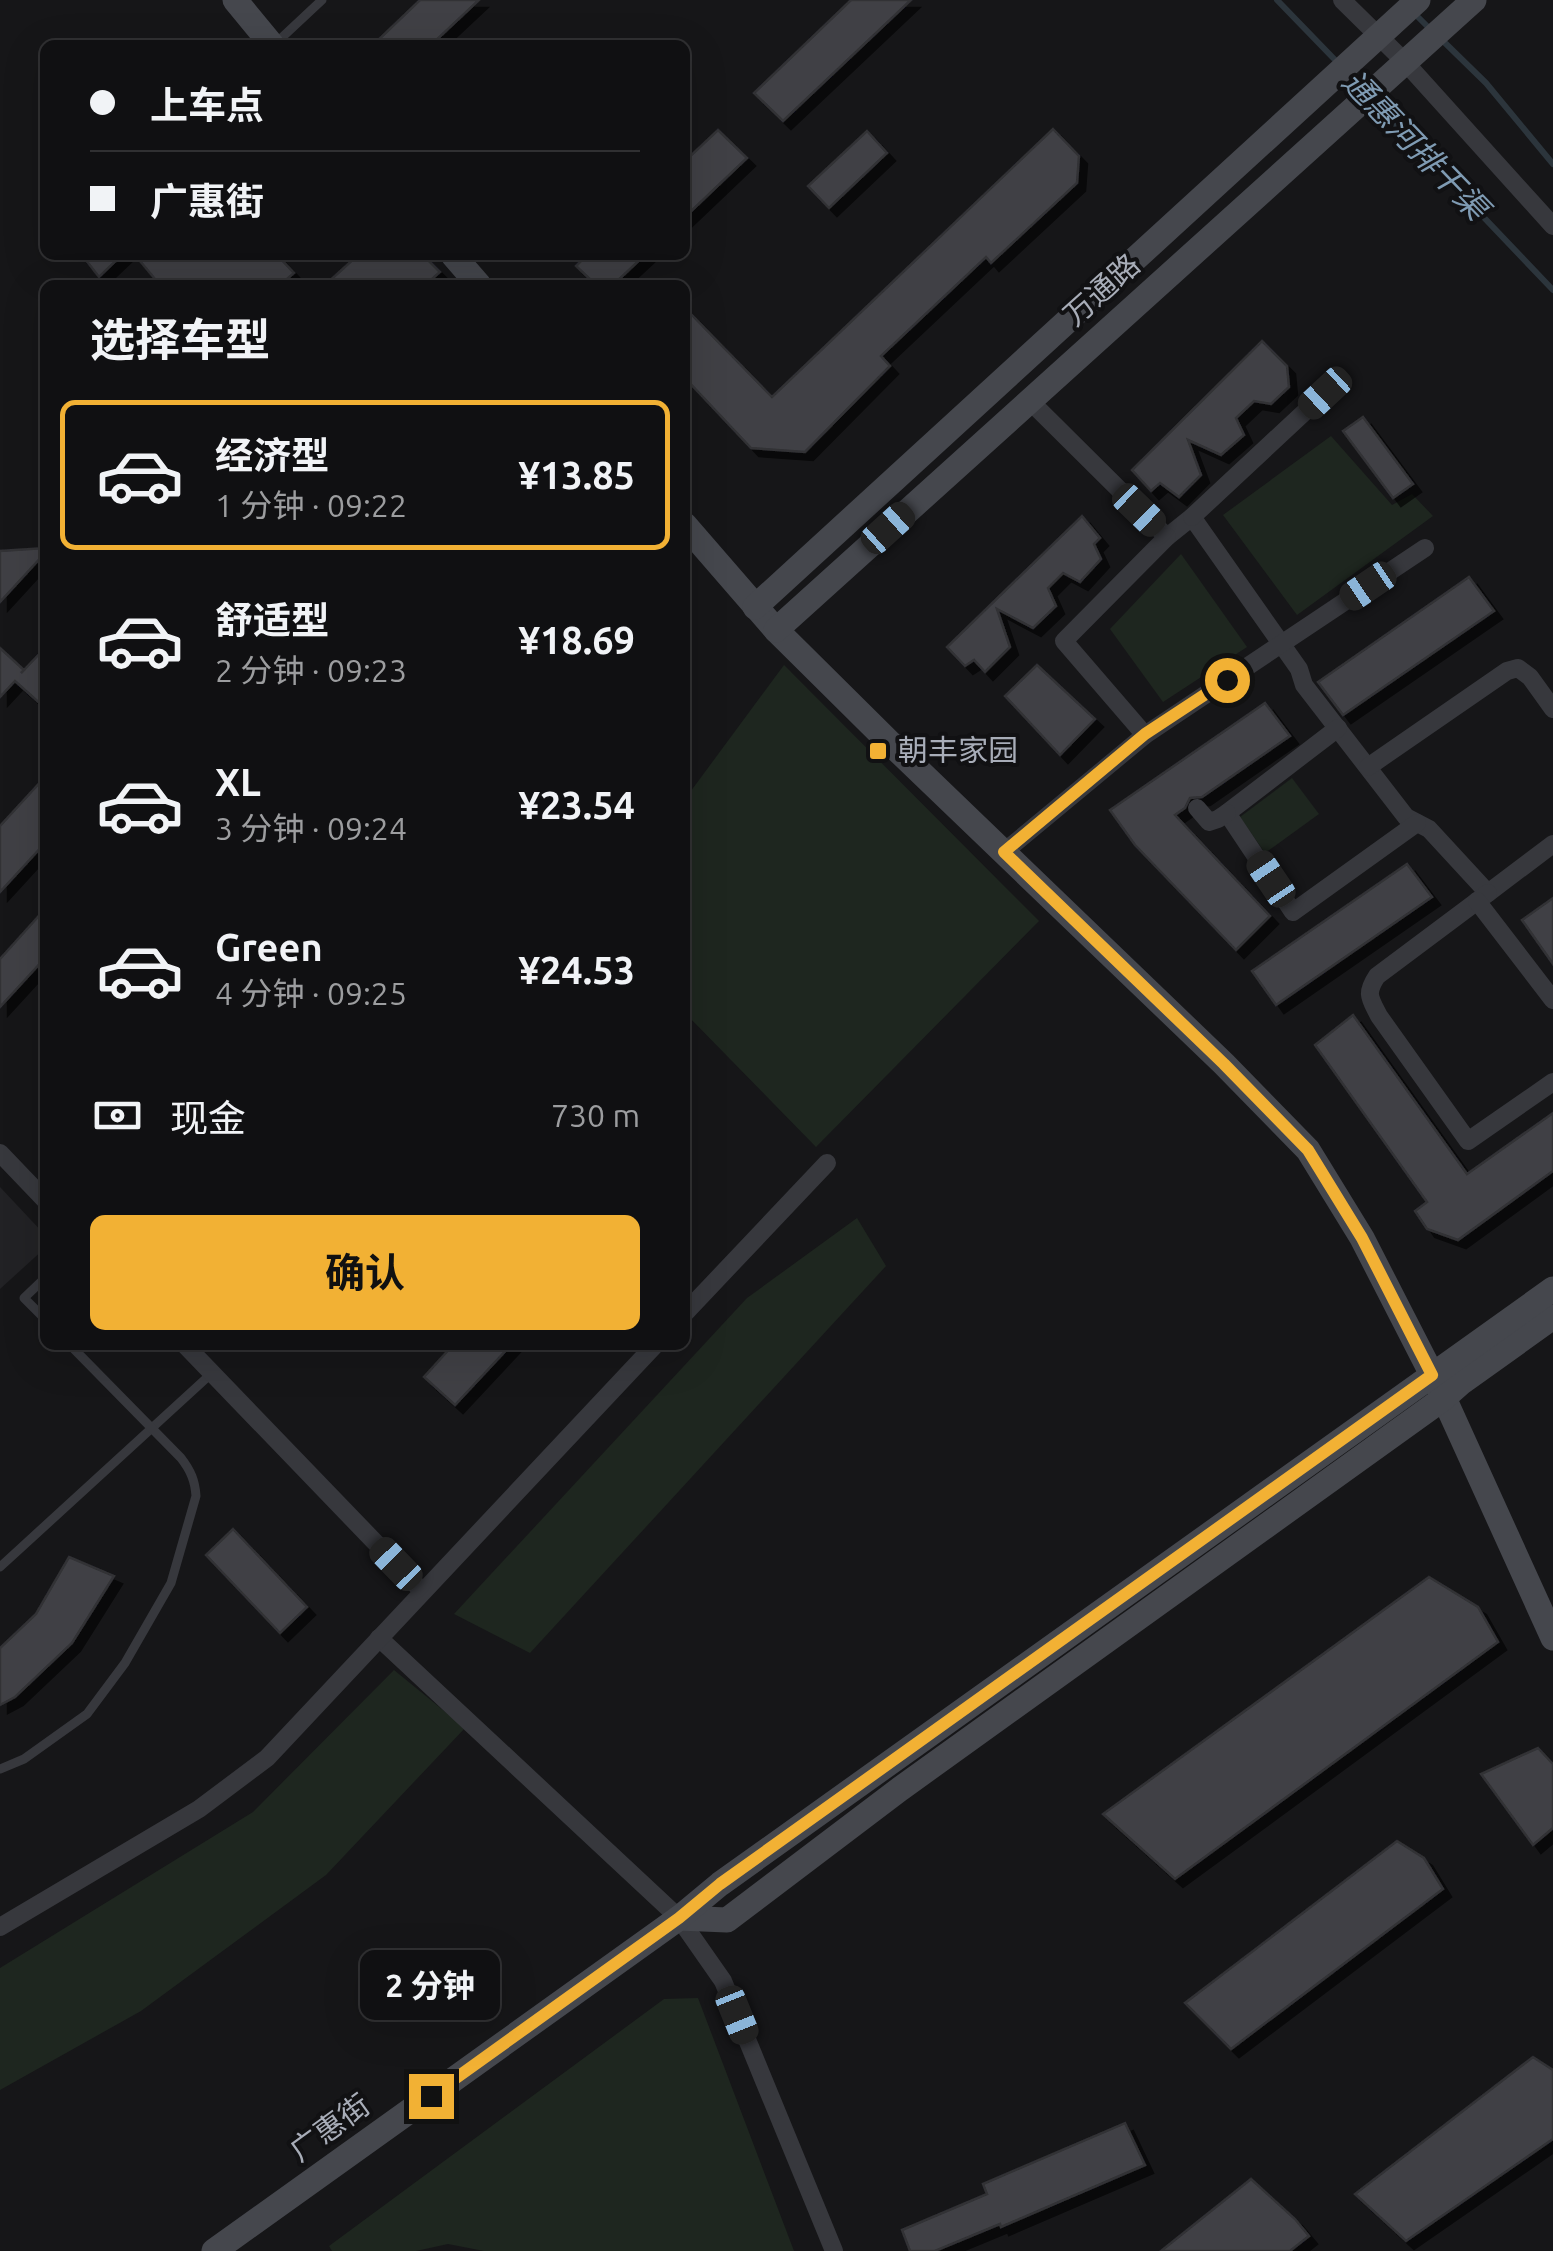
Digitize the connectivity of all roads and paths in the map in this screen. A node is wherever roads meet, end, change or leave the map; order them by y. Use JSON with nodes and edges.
{"nodes":[{"id":1,"x":235,"y":0,"type":"edge"},
{"id":2,"x":322,"y":0,"type":"edge"},
{"id":3,"x":1342,"y":0,"type":"edge"},
{"id":4,"x":1474,"y":0,"type":"edge"},
{"id":5,"x":1412,"y":5,"type":"edge"},
{"id":6,"x":1378,"y":36,"type":"junction"},
{"id":7,"x":269,"y":40,"type":"edge"},
{"id":8,"x":278,"y":40,"type":"edge"},
{"id":9,"x":1405,"y":62,"type":"junction"},
{"id":10,"x":1553,"y":226,"type":"edge"},
{"id":11,"x":457,"y":260,"type":"edge"},
{"id":12,"x":475,"y":280,"type":"edge"},
{"id":13,"x":1325,"y":393,"type":"dead end"},
{"id":14,"x":1029,"y":400,"type":"junction"},
{"id":15,"x":1192,"y":517,"type":"junction"},
{"id":16,"x":690,"y":531,"type":"edge"},
{"id":17,"x":1167,"y":537,"type":"junction"},
{"id":18,"x":1425,"y":548,"type":"dead end"},
{"id":19,"x":755,"y":607,"type":"junction"},
{"id":20,"x":776,"y":630,"type":"junction"},
{"id":21,"x":1282,"y":644,"type":"junction"},
{"id":22,"x":1553,"y":708,"type":"edge"},
{"id":23,"x":1338,"y":728,"type":"junction"},
{"id":24,"x":1145,"y":734,"type":"junction"},
{"id":25,"x":1368,"y":767,"type":"junction"},
{"id":26,"x":1197,"y":808,"type":"dead end"},
{"id":27,"x":1227,"y":813,"type":"junction"},
{"id":28,"x":1417,"y":823,"type":"junction"},
{"id":29,"x":1553,"y":844,"type":"edge"},
{"id":30,"x":1004,"y":852,"type":"junction"},
{"id":31,"x":1482,"y":897,"type":"junction"},
{"id":32,"x":1550,"y":990,"type":"edge"},
{"id":33,"x":1553,"y":1082,"type":"edge"},
{"id":34,"x":0,"y":1153,"type":"edge"},
{"id":35,"x":826,"y":1164,"type":"dead end"},
{"id":36,"x":40,"y":1195,"type":"edge"},
{"id":37,"x":40,"y":1283,"type":"edge"},
{"id":38,"x":1553,"y":1289,"type":"edge"},
{"id":39,"x":690,"y":1309,"type":"edge"},
{"id":40,"x":40,"y":1314,"type":"edge"},
{"id":41,"x":1553,"y":1317,"type":"edge"},
{"id":42,"x":75,"y":1350,"type":"edge"},
{"id":43,"x":190,"y":1350,"type":"edge"},
{"id":44,"x":650,"y":1350,"type":"edge"},
{"id":45,"x":212,"y":1372,"type":"junction"},
{"id":46,"x":1438,"y":1387,"type":"junction"},
{"id":47,"x":152,"y":1428,"type":"junction"},
{"id":48,"x":0,"y":1566,"type":"edge"},
{"id":49,"x":422,"y":1592,"type":"junction"},
{"id":50,"x":379,"y":1638,"type":"junction"},
{"id":51,"x":1553,"y":1638,"type":"edge"},
{"id":52,"x":0,"y":1770,"type":"edge"},
{"id":53,"x":679,"y":1918,"type":"junction"},
{"id":54,"x":0,"y":1927,"type":"edge"},
{"id":55,"x":214,"y":2251,"type":"edge"},
{"id":56,"x":834,"y":2251,"type":"edge"}],
"edges":[{"from":1,"to":7,"type":"street"},
{"from":2,"to":8,"type":"lane"},
{"from":3,"to":6,"type":"street"},
{"from":4,"to":9,"type":"street","name":"万通路"},
{"from":5,"to":6,"type":"street","name":"万通路"},
{"from":6,"to":9,"type":"street"},
{"from":6,"to":19,"type":"street","name":"万通路"},
{"from":9,"to":10,"type":"street"},
{"from":9,"to":14,"type":"street","name":"万通路"},
{"from":11,"to":12,"type":"street"},
{"from":13,"to":15,"type":"street"},
{"from":14,"to":17,"type":"street"},
{"from":14,"to":20,"type":"street","name":"万通路"},
{"from":15,"to":17,"type":"street"},
{"from":15,"to":21,"type":"street"},
{"from":16,"to":19,"type":"street"},
{"from":17,"to":24,"type":"street"},
{"from":18,"to":21,"type":"street"},
{"from":19,"to":20,"type":"street"},
{"from":20,"to":30,"type":"street"},
{"from":21,"to":23,"type":"street"},
{"from":21,"to":24,"type":"street"},
{"from":22,"to":25,"type":"street"},
{"from":23,"to":25,"type":"street"},
{"from":23,"to":27,"type":"street"},
{"from":24,"to":30,"type":"street"},
{"from":25,"to":28,"type":"street"},
{"from":26,"to":27,"type":"street"},
{"from":27,"to":28,"type":"street"},
{"from":28,"to":31,"type":"street"},
{"from":29,"to":31,"type":"street"},
{"from":30,"to":46,"type":"street"},
{"from":31,"to":32,"type":"street"},
{"from":31,"to":33,"type":"street"},
{"from":34,"to":36,"type":"street"},
{"from":35,"to":39,"type":"street"},
{"from":37,"to":40,"type":"lane"},
{"from":38,"to":46,"type":"street"},
{"from":41,"to":46,"type":"street"},
{"from":42,"to":47,"type":"lane"},
{"from":43,"to":45,"type":"street"},
{"from":44,"to":49,"type":"street"},
{"from":45,"to":47,"type":"lane"},
{"from":45,"to":49,"type":"street"},
{"from":46,"to":51,"type":"street"},
{"from":46,"to":53,"type":"street"},
{"from":47,"to":48,"type":"lane"},
{"from":47,"to":52,"type":"lane"},
{"from":49,"to":50,"type":"street"},
{"from":50,"to":53,"type":"street"},
{"from":50,"to":54,"type":"street"},
{"from":53,"to":55,"type":"street","name":"广惠街"},
{"from":53,"to":56,"type":"street"}]}
